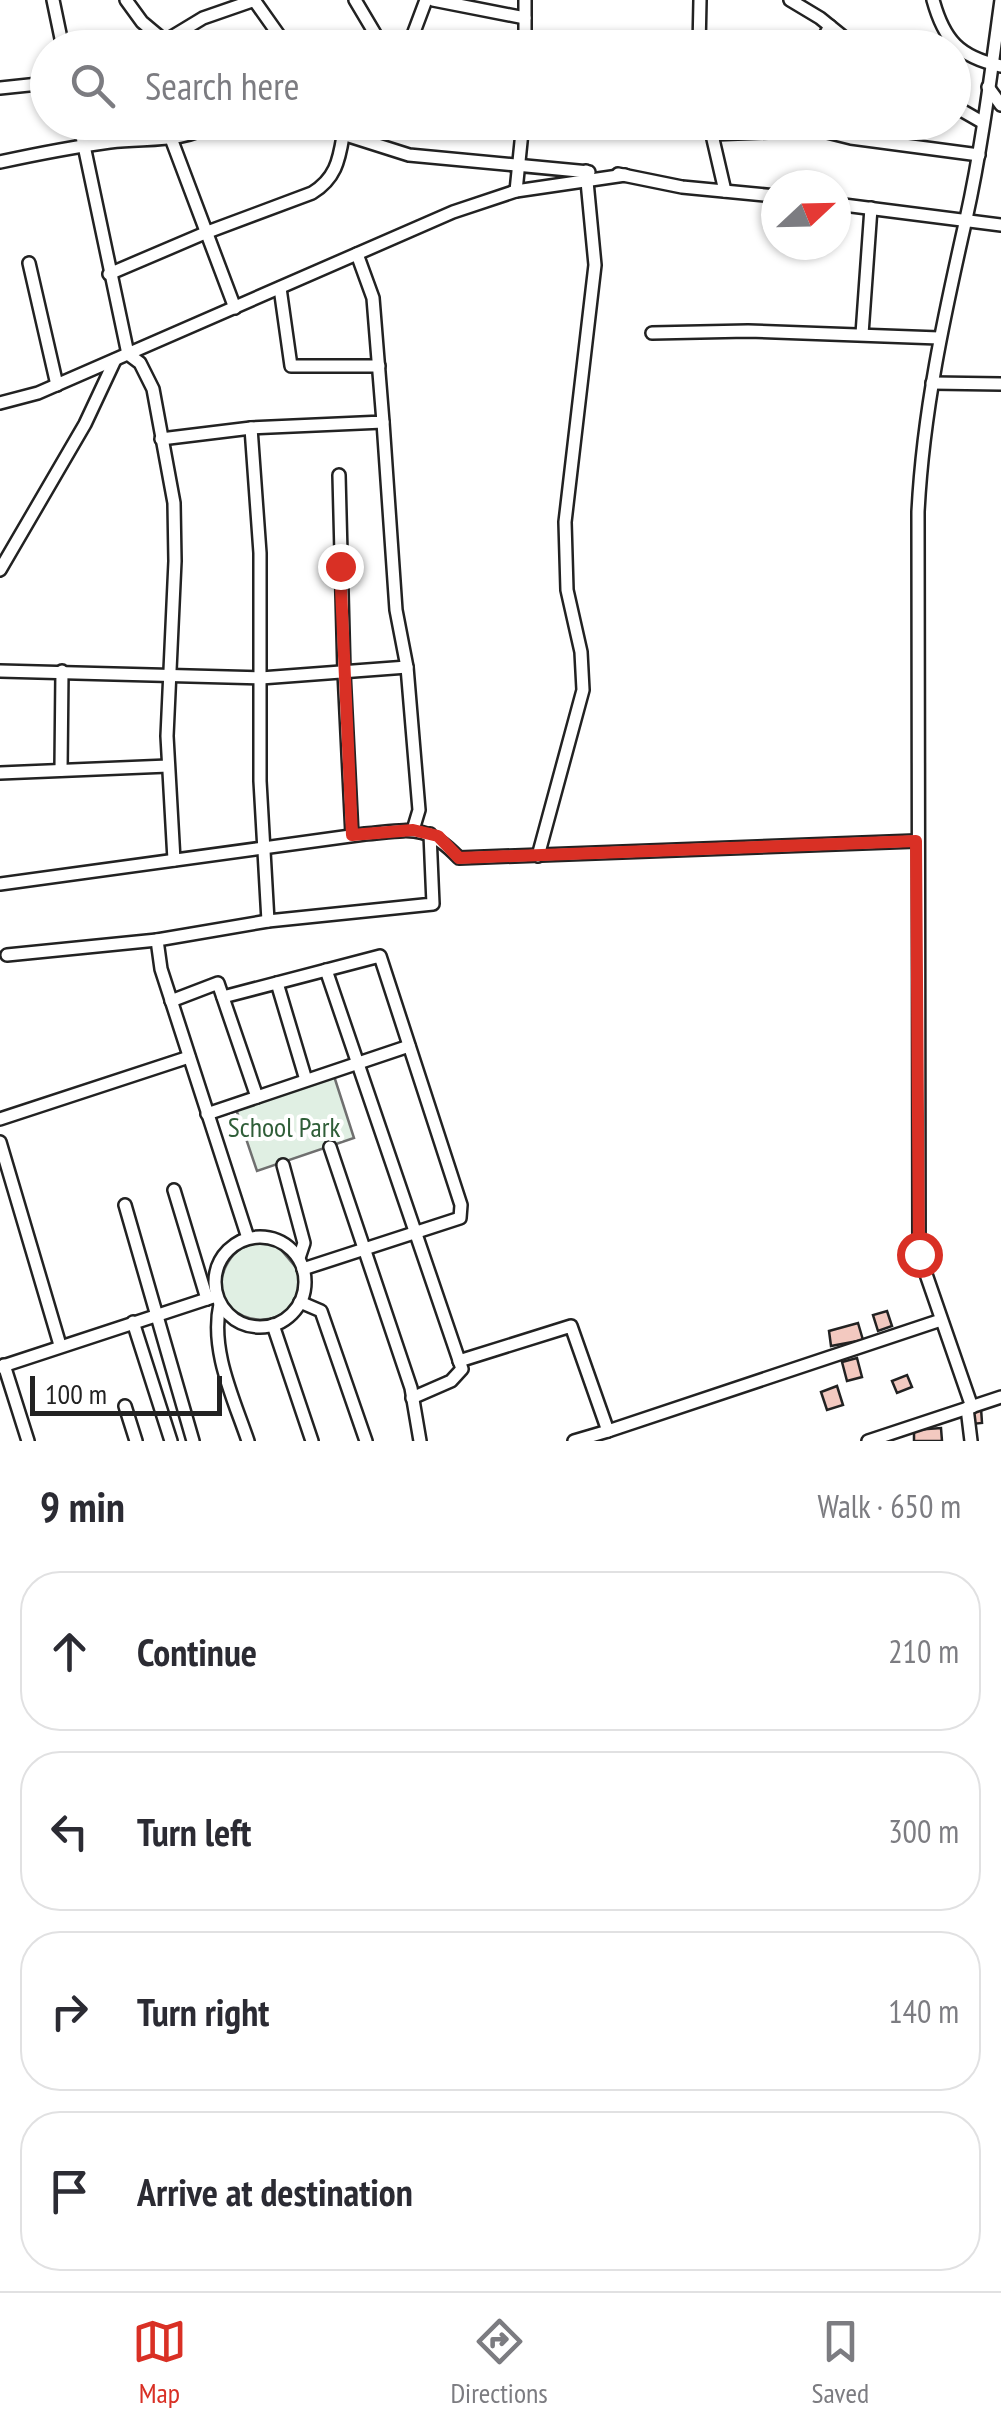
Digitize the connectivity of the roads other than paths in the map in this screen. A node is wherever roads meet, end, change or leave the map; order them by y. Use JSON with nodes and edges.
{"nodes":[{"id":1,"x":53,"y":0,"type":"edge"},
{"id":2,"x":126,"y":0,"type":"edge"},
{"id":3,"x":254,"y":0,"type":"edge"},
{"id":4,"x":355,"y":0,"type":"edge"},
{"id":5,"x":429,"y":0,"type":"edge"},
{"id":6,"x":524,"y":0,"type":"edge"},
{"id":7,"x":700,"y":0,"type":"edge"},
{"id":8,"x":790,"y":0,"type":"edge"},
{"id":9,"x":932,"y":0,"type":"edge"},
{"id":10,"x":1001,"y":0,"type":"edge"},
{"id":11,"x":1000,"y":17,"type":"edge"},
{"id":12,"x":525,"y":18,"type":"junction"},
{"id":13,"x":830,"y":26,"type":"junction"},
{"id":14,"x":59,"y":30,"type":"edge"},
{"id":15,"x":152,"y":30,"type":"edge"},
{"id":16,"x":187,"y":30,"type":"edge"},
{"id":17,"x":275,"y":30,"type":"edge"},
{"id":18,"x":373,"y":30,"type":"edge"},
{"id":19,"x":416,"y":30,"type":"edge"},
{"id":20,"x":525,"y":30,"type":"edge"},
{"id":21,"x":699,"y":30,"type":"edge"},
{"id":22,"x":828,"y":30,"type":"edge"},
{"id":23,"x":835,"y":30,"type":"edge"},
{"id":24,"x":945,"y":30,"type":"edge"},
{"id":25,"x":971,"y":55,"type":"edge"},
{"id":26,"x":997,"y":65,"type":"edge"},
{"id":27,"x":30,"y":85,"type":"edge"},
{"id":28,"x":988,"y":87,"type":"junction"},
{"id":29,"x":0,"y":88,"type":"edge"},
{"id":30,"x":1001,"y":105,"type":"edge"},
{"id":31,"x":971,"y":116,"type":"edge"},
{"id":32,"x":982,"y":122,"type":"junction"},
{"id":33,"x":83,"y":140,"type":"edge"},
{"id":34,"x":342,"y":140,"type":"edge"},
{"id":35,"x":357,"y":140,"type":"edge"},
{"id":36,"x":521,"y":140,"type":"edge"},
{"id":37,"x":713,"y":140,"type":"edge"},
{"id":38,"x":866,"y":140,"type":"edge"},
{"id":39,"x":172,"y":141,"type":"joint"},
{"id":40,"x":84,"y":145,"type":"junction"},
{"id":41,"x":978,"y":155,"type":"junction"},
{"id":42,"x":0,"y":162,"type":"edge"},
{"id":43,"x":519,"y":165,"type":"junction"},
{"id":44,"x":587,"y":176,"type":"junction"},
{"id":45,"x":516,"y":191,"type":"junction"},
{"id":46,"x":725,"y":191,"type":"junction"},
{"id":47,"x":761,"y":195,"type":"edge"},
{"id":48,"x":851,"y":206,"type":"edge"},
{"id":49,"x":870,"y":208,"type":"junction"},
{"id":50,"x":966,"y":220,"type":"junction"},
{"id":51,"x":1001,"y":225,"type":"edge"},
{"id":52,"x":205,"y":233,"type":"junction"},
{"id":53,"x":357,"y":254,"type":"junction"},
{"id":54,"x":29,"y":263,"type":"dead end"},
{"id":55,"x":109,"y":274,"type":"junction"},
{"id":56,"x":280,"y":288,"type":"junction"},
{"id":57,"x":235,"y":308,"type":"junction"},
{"id":58,"x":652,"y":334,"type":"dead end"},
{"id":59,"x":862,"y":334,"type":"junction"},
{"id":60,"x":939,"y":338,"type":"junction"},
{"id":61,"x":128,"y":354,"type":"junction"},
{"id":62,"x":115,"y":360,"type":"junction"},
{"id":63,"x":379,"y":366,"type":"junction"},
{"id":64,"x":932,"y":383,"type":"junction"},
{"id":65,"x":1001,"y":384,"type":"edge"},
{"id":66,"x":57,"y":385,"type":"junction"},
{"id":67,"x":0,"y":403,"type":"edge"},
{"id":68,"x":383,"y":422,"type":"junction"},
{"id":69,"x":251,"y":428,"type":"junction"},
{"id":70,"x":161,"y":438,"type":"junction"},
{"id":71,"x":339,"y":475,"type":"dead end"},
{"id":72,"x":0,"y":570,"type":"edge"},
{"id":73,"x":407,"y":667,"type":"junction"},
{"id":74,"x":0,"y":671,"type":"edge"},
{"id":75,"x":62,"y":671,"type":"junction"},
{"id":76,"x":344,"y":672,"type":"junction"},
{"id":77,"x":169,"y":677,"type":"junction"},
{"id":78,"x":262,"y":678,"type":"junction"},
{"id":79,"x":168,"y":766,"type":"junction"},
{"id":80,"x":61,"y":770,"type":"junction"},
{"id":81,"x":0,"y":773,"type":"edge"},
{"id":82,"x":413,"y":830,"type":"junction"},
{"id":83,"x":430,"y":834,"type":"junction"},
{"id":84,"x":352,"y":835,"type":"junction"},
{"id":85,"x":916,"y":841,"type":"junction"},
{"id":86,"x":265,"y":848,"type":"junction"},
{"id":87,"x":538,"y":856,"type":"junction"},
{"id":88,"x":174,"y":860,"type":"junction"},
{"id":89,"x":0,"y":884,"type":"edge"},
{"id":90,"x":268,"y":921,"type":"junction"},
{"id":91,"x":157,"y":940,"type":"junction"},
{"id":92,"x":7,"y":956,"type":"dead end"},
{"id":93,"x":326,"y":970,"type":"junction"},
{"id":94,"x":277,"y":983,"type":"junction"},
{"id":95,"x":224,"y":997,"type":"junction"},
{"id":96,"x":171,"y":1001,"type":"junction"},
{"id":97,"x":410,"y":1046,"type":"junction"},
{"id":98,"x":189,"y":1056,"type":"junction"},
{"id":99,"x":358,"y":1063,"type":"junction"},
{"id":100,"x":306,"y":1080,"type":"junction"},
{"id":101,"x":257,"y":1096,"type":"junction"},
{"id":102,"x":207,"y":1114,"type":"junction"},
{"id":103,"x":0,"y":1119,"type":"edge"},
{"id":104,"x":0,"y":1142,"type":"edge"},
{"id":105,"x":330,"y":1147,"type":"dead end"},
{"id":106,"x":282,"y":1165,"type":"dead end"},
{"id":107,"x":174,"y":1190,"type":"dead end"},
{"id":108,"x":125,"y":1205,"type":"dead end"},
{"id":109,"x":416,"y":1232,"type":"junction"},
{"id":110,"x":248,"y":1238,"type":"junction"},
{"id":111,"x":364,"y":1249,"type":"junction"},
{"id":112,"x":301,"y":1264,"type":"junction"},
{"id":113,"x":214,"y":1300,"type":"junction"},
{"id":114,"x":300,"y":1302,"type":"junction"},
{"id":115,"x":157,"y":1314,"type":"junction"},
{"id":116,"x":941,"y":1320,"type":"junction"},
{"id":117,"x":133,"y":1322,"type":"junction"},
{"id":118,"x":273,"y":1325,"type":"junction"},
{"id":119,"x":60,"y":1345,"type":"junction"},
{"id":120,"x":460,"y":1361,"type":"junction"},
{"id":121,"x":2,"y":1366,"type":"edge"},
{"id":122,"x":1001,"y":1397,"type":"edge"},
{"id":123,"x":412,"y":1398,"type":"junction"},
{"id":124,"x":125,"y":1406,"type":"dead end"},
{"id":125,"x":970,"y":1408,"type":"junction"},
{"id":126,"x":608,"y":1431,"type":"junction"},
{"id":127,"x":28,"y":1441,"type":"edge"},
{"id":128,"x":136,"y":1441,"type":"edge"},
{"id":129,"x":171,"y":1441,"type":"edge"},
{"id":130,"x":193,"y":1441,"type":"edge"},
{"id":131,"x":248,"y":1441,"type":"edge"},
{"id":132,"x":312,"y":1441,"type":"edge"},
{"id":133,"x":366,"y":1441,"type":"edge"},
{"id":134,"x":420,"y":1441,"type":"edge"},
{"id":135,"x":574,"y":1441,"type":"edge"},
{"id":136,"x":868,"y":1441,"type":"edge"},
{"id":137,"x":971,"y":1441,"type":"edge"}],
"edges":[{"from":1,"to":14,"type":"street"},
{"from":2,"to":15,"type":"street"},
{"from":3,"to":16,"type":"street"},
{"from":3,"to":17,"type":"street"},
{"from":4,"to":18,"type":"street"},
{"from":5,"to":12,"type":"street"},
{"from":5,"to":19,"type":"street"},
{"from":6,"to":12,"type":"street"},
{"from":7,"to":21,"type":"street"},
{"from":8,"to":13,"type":"street"},
{"from":9,"to":24,"type":"street"},
{"from":10,"to":11,"type":"street"},
{"from":11,"to":26,"type":"street"},
{"from":12,"to":20,"type":"street"},
{"from":13,"to":22,"type":"street"},
{"from":13,"to":23,"type":"street"},
{"from":25,"to":26,"type":"street"},
{"from":26,"to":28,"type":"street"},
{"from":27,"to":29,"type":"street"},
{"from":28,"to":30,"type":"street"},
{"from":28,"to":32,"type":"street"},
{"from":31,"to":32,"type":"street"},
{"from":32,"to":41,"type":"street"},
{"from":33,"to":40,"type":"street"},
{"from":34,"to":52,"type":"street"},
{"from":35,"to":43,"type":"street"},
{"from":36,"to":43,"type":"street"},
{"from":37,"to":46,"type":"street"},
{"from":38,"to":41,"type":"street"},
{"from":39,"to":40,"type":"street"},
{"from":39,"to":52,"type":"street"},
{"from":40,"to":42,"type":"street"},
{"from":40,"to":55,"type":"street"},
{"from":41,"to":50,"type":"street"},
{"from":43,"to":44,"type":"street"},
{"from":43,"to":45,"type":"street"},
{"from":44,"to":45,"type":"street"},
{"from":44,"to":46,"type":"street"},
{"from":44,"to":87,"type":"street"},
{"from":45,"to":53,"type":"street"},
{"from":46,"to":47,"type":"street"},
{"from":48,"to":49,"type":"street"},
{"from":49,"to":50,"type":"street"},
{"from":49,"to":59,"type":"street"},
{"from":50,"to":51,"type":"street"},
{"from":50,"to":60,"type":"street"},
{"from":52,"to":55,"type":"street"},
{"from":52,"to":57,"type":"street"},
{"from":53,"to":56,"type":"street"},
{"from":53,"to":63,"type":"street"},
{"from":54,"to":66,"type":"street"},
{"from":55,"to":61,"type":"street"},
{"from":56,"to":57,"type":"street"},
{"from":56,"to":63,"type":"street"},
{"from":57,"to":61,"type":"street"},
{"from":58,"to":59,"type":"street"},
{"from":59,"to":60,"type":"street"},
{"from":60,"to":64,"type":"street"},
{"from":61,"to":62,"type":"street"},
{"from":61,"to":70,"type":"street"},
{"from":62,"to":66,"type":"street"},
{"from":62,"to":72,"type":"street"},
{"from":63,"to":68,"type":"street"},
{"from":64,"to":65,"type":"street"},
{"from":64,"to":85,"type":"street"},
{"from":66,"to":67,"type":"street"},
{"from":68,"to":69,"type":"street"},
{"from":68,"to":73,"type":"street"},
{"from":69,"to":70,"type":"street"},
{"from":69,"to":78,"type":"street"},
{"from":70,"to":77,"type":"street"},
{"from":71,"to":76,"type":"street"},
{"from":73,"to":76,"type":"street"},
{"from":73,"to":82,"type":"street"},
{"from":74,"to":75,"type":"street"},
{"from":75,"to":77,"type":"street"},
{"from":75,"to":80,"type":"street"},
{"from":76,"to":78,"type":"street"},
{"from":76,"to":84,"type":"street"},
{"from":77,"to":78,"type":"street"},
{"from":77,"to":79,"type":"street"},
{"from":78,"to":86,"type":"street"},
{"from":79,"to":80,"type":"street"},
{"from":79,"to":88,"type":"street"},
{"from":80,"to":81,"type":"street"},
{"from":82,"to":83,"type":"street"},
{"from":82,"to":84,"type":"street"},
{"from":83,"to":87,"type":"street"},
{"from":83,"to":90,"type":"street"},
{"from":84,"to":86,"type":"street"},
{"from":85,"to":87,"type":"street"},
{"from":85,"to":116,"type":"street"},
{"from":86,"to":88,"type":"street"},
{"from":86,"to":90,"type":"street"},
{"from":88,"to":89,"type":"street"},
{"from":90,"to":91,"type":"street"},
{"from":91,"to":92,"type":"street"},
{"from":91,"to":96,"type":"street"},
{"from":93,"to":94,"type":"street"},
{"from":93,"to":97,"type":"street"},
{"from":93,"to":99,"type":"street"},
{"from":94,"to":95,"type":"street"},
{"from":94,"to":100,"type":"street"},
{"from":95,"to":96,"type":"street"},
{"from":95,"to":101,"type":"street"},
{"from":96,"to":98,"type":"street"},
{"from":97,"to":99,"type":"street"},
{"from":97,"to":109,"type":"street"},
{"from":98,"to":102,"type":"street"},
{"from":98,"to":103,"type":"street"},
{"from":99,"to":100,"type":"street"},
{"from":99,"to":109,"type":"street"},
{"from":100,"to":101,"type":"street"},
{"from":101,"to":102,"type":"street"},
{"from":102,"to":110,"type":"street"},
{"from":104,"to":119,"type":"street"},
{"from":105,"to":111,"type":"street"},
{"from":106,"to":112,"type":"street"},
{"from":107,"to":113,"type":"street"},
{"from":108,"to":115,"type":"street"},
{"from":109,"to":111,"type":"street"},
{"from":109,"to":120,"type":"street"},
{"from":110,"to":112,"type":"street"},
{"from":110,"to":113,"type":"street"},
{"from":111,"to":112,"type":"street"},
{"from":111,"to":123,"type":"street"},
{"from":112,"to":114,"type":"street"},
{"from":113,"to":115,"type":"street"},
{"from":113,"to":118,"type":"street"},
{"from":113,"to":131,"type":"street"},
{"from":114,"to":118,"type":"street"},
{"from":114,"to":133,"type":"street"},
{"from":115,"to":117,"type":"street"},
{"from":115,"to":130,"type":"street"},
{"from":116,"to":125,"type":"street"},
{"from":116,"to":126,"type":"street"},
{"from":117,"to":119,"type":"street"},
{"from":117,"to":129,"type":"street"},
{"from":118,"to":132,"type":"street"},
{"from":119,"to":121,"type":"street"},
{"from":120,"to":123,"type":"street"},
{"from":120,"to":126,"type":"street"},
{"from":121,"to":127,"type":"street"},
{"from":122,"to":125,"type":"street"},
{"from":123,"to":134,"type":"street"},
{"from":124,"to":128,"type":"street"},
{"from":125,"to":136,"type":"street"},
{"from":125,"to":137,"type":"street"},
{"from":126,"to":135,"type":"street"}]}
